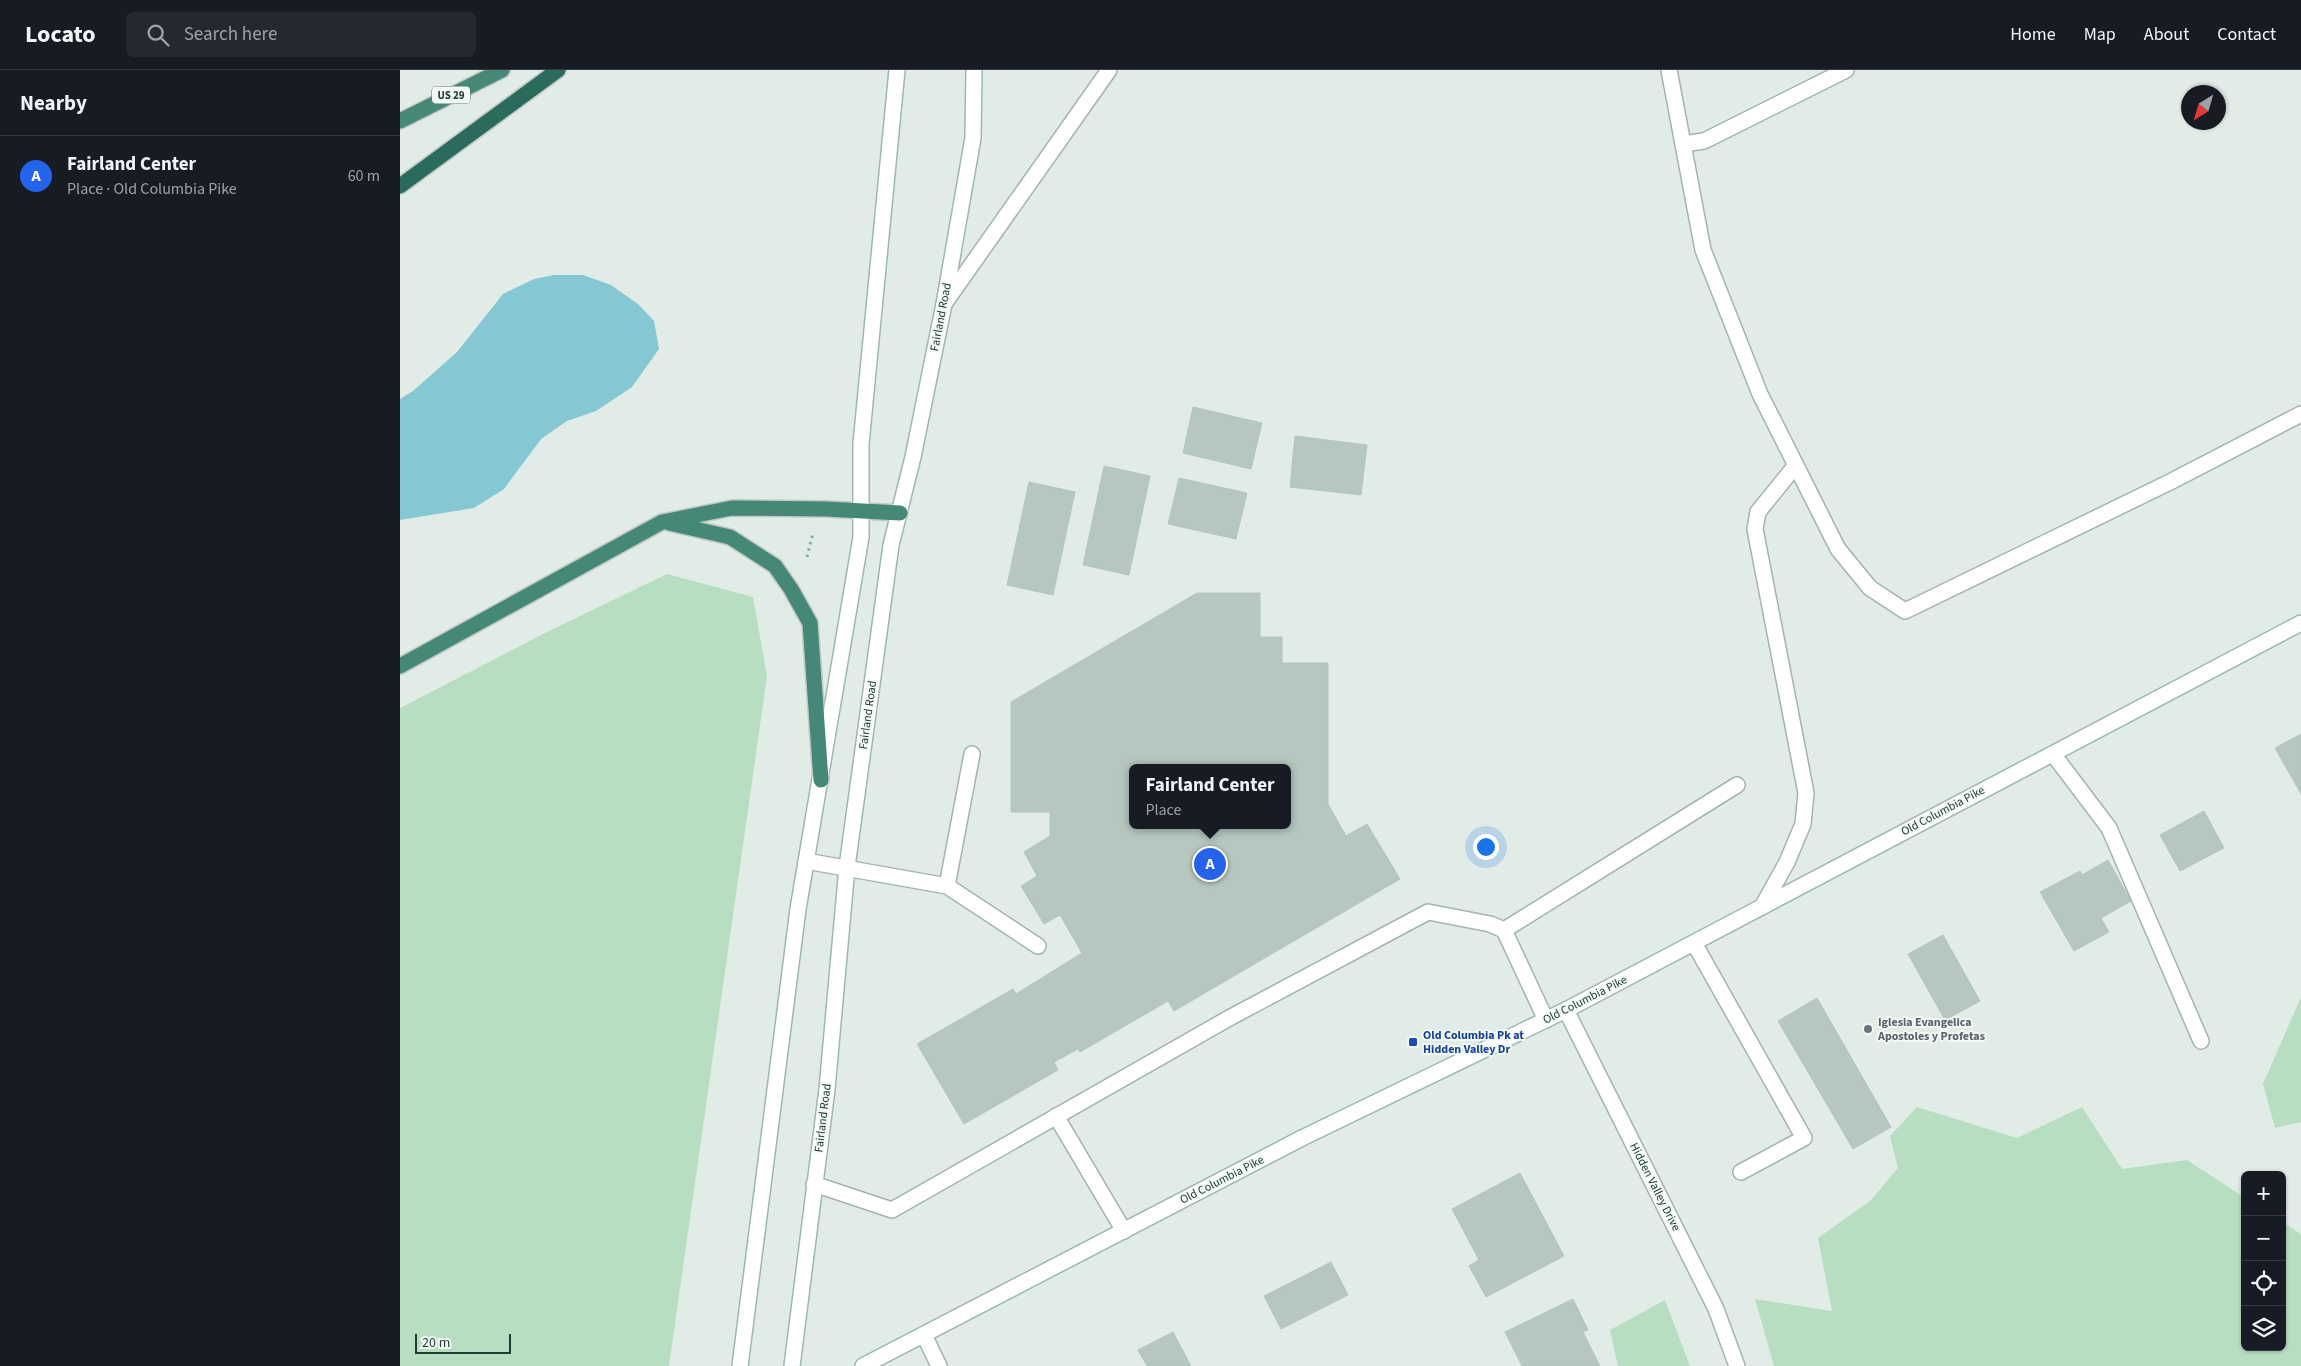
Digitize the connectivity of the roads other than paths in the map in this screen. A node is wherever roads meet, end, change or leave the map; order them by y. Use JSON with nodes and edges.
{"nodes":[{"id":1,"x":502,"y":70,"type":"edge"},
{"id":2,"x":558,"y":70,"type":"edge"},
{"id":3,"x":897,"y":70,"type":"edge"},
{"id":4,"x":974,"y":70,"type":"edge"},
{"id":5,"x":1109,"y":70,"type":"edge"},
{"id":6,"x":1669,"y":70,"type":"edge"},
{"id":7,"x":1846,"y":70,"type":"edge"},
{"id":8,"x":400,"y":121,"type":"edge"},
{"id":9,"x":1683,"y":144,"type":"junction"},
{"id":10,"x":400,"y":186,"type":"edge"},
{"id":11,"x":944,"y":304,"type":"junction"},
{"id":12,"x":2301,"y":414,"type":"edge"},
{"id":13,"x":1796,"y":465,"type":"junction"},
{"id":14,"x":860,"y":510,"type":"junction"},
{"id":15,"x":900,"y":512,"type":"junction"},
{"id":16,"x":662,"y":522,"type":"junction"},
{"id":17,"x":2301,"y":623,"type":"edge"},
{"id":18,"x":400,"y":666,"type":"edge"},
{"id":19,"x":972,"y":754,"type":"dead end"},
{"id":20,"x":2053,"y":754,"type":"junction"},
{"id":21,"x":820,"y":780,"type":"junction"},
{"id":22,"x":1737,"y":785,"type":"dead end"},
{"id":23,"x":806,"y":861,"type":"junction"},
{"id":24,"x":847,"y":867,"type":"junction"},
{"id":25,"x":947,"y":886,"type":"junction"},
{"id":26,"x":1762,"y":906,"type":"junction"},
{"id":27,"x":1504,"y":930,"type":"junction"},
{"id":28,"x":1694,"y":942,"type":"junction"},
{"id":29,"x":1038,"y":946,"type":"dead end"},
{"id":30,"x":1566,"y":1010,"type":"junction"},
{"id":31,"x":1546,"y":1020,"type":"junction"},
{"id":32,"x":2201,"y":1041,"type":"dead end"},
{"id":33,"x":1056,"y":1116,"type":"junction"},
{"id":34,"x":1741,"y":1172,"type":"dead end"},
{"id":35,"x":814,"y":1184,"type":"junction"},
{"id":36,"x":1124,"y":1230,"type":"junction"},
{"id":37,"x":924,"y":1335,"type":"junction"},
{"id":38,"x":882,"y":1361,"type":"edge"},
{"id":39,"x":740,"y":1366,"type":"edge"},
{"id":40,"x":792,"y":1366,"type":"edge"},
{"id":41,"x":863,"y":1366,"type":"edge"},
{"id":42,"x":939,"y":1366,"type":"edge"},
{"id":43,"x":1738,"y":1366,"type":"edge"}],
"edges":[{"from":1,"to":8,"type":"highway","number":"US 29"},
{"from":2,"to":10,"type":"highway"},
{"from":3,"to":14,"type":"main road"},
{"from":4,"to":11,"type":"main road","name":"Fairland Road"},
{"from":5,"to":11,"type":"main road"},
{"from":6,"to":9,"type":"main road"},
{"from":7,"to":9,"type":"main road"},
{"from":9,"to":13,"type":"main road"},
{"from":11,"to":15,"type":"main road","name":"Fairland Road"},
{"from":12,"to":13,"type":"main road"},
{"from":13,"to":26,"type":"main road"},
{"from":14,"to":15,"type":"highway"},
{"from":14,"to":16,"type":"highway"},
{"from":14,"to":21,"type":"main road"},
{"from":15,"to":24,"type":"main road","name":"Fairland Road"},
{"from":16,"to":18,"type":"highway"},
{"from":16,"to":21,"type":"highway"},
{"from":17,"to":20,"type":"main road","name":"Old Columbia Pike"},
{"from":19,"to":25,"type":"main road"},
{"from":20,"to":26,"type":"main road","name":"Old Columbia Pike"},
{"from":20,"to":32,"type":"main road"},
{"from":21,"to":23,"type":"main road"},
{"from":22,"to":27,"type":"main road"},
{"from":23,"to":24,"type":"main road"},
{"from":23,"to":39,"type":"main road"},
{"from":24,"to":25,"type":"main road"},
{"from":24,"to":35,"type":"main road","name":"Fairland Road"},
{"from":25,"to":29,"type":"main road"},
{"from":26,"to":28,"type":"main road","name":"Old Columbia Pike"},
{"from":27,"to":31,"type":"main road"},
{"from":27,"to":33,"type":"main road"},
{"from":28,"to":30,"type":"main road","name":"Old Columbia Pike"},
{"from":28,"to":34,"type":"main road"},
{"from":30,"to":31,"type":"main road","name":"Old Columbia Pike"},
{"from":30,"to":43,"type":"main road","name":"Hidden Valley Drive"},
{"from":31,"to":36,"type":"main road","name":"Old Columbia Pike"},
{"from":33,"to":35,"type":"main road"},
{"from":33,"to":36,"type":"main road"},
{"from":35,"to":40,"type":"main road","name":"Fairland Road"},
{"from":36,"to":37,"type":"main road","name":"Old Columbia Pike"},
{"from":37,"to":38,"type":"main road","name":"Old Columbia Pike"},
{"from":37,"to":42,"type":"main road"},
{"from":38,"to":41,"type":"main road","name":"Old Columbia Pike"}]}
